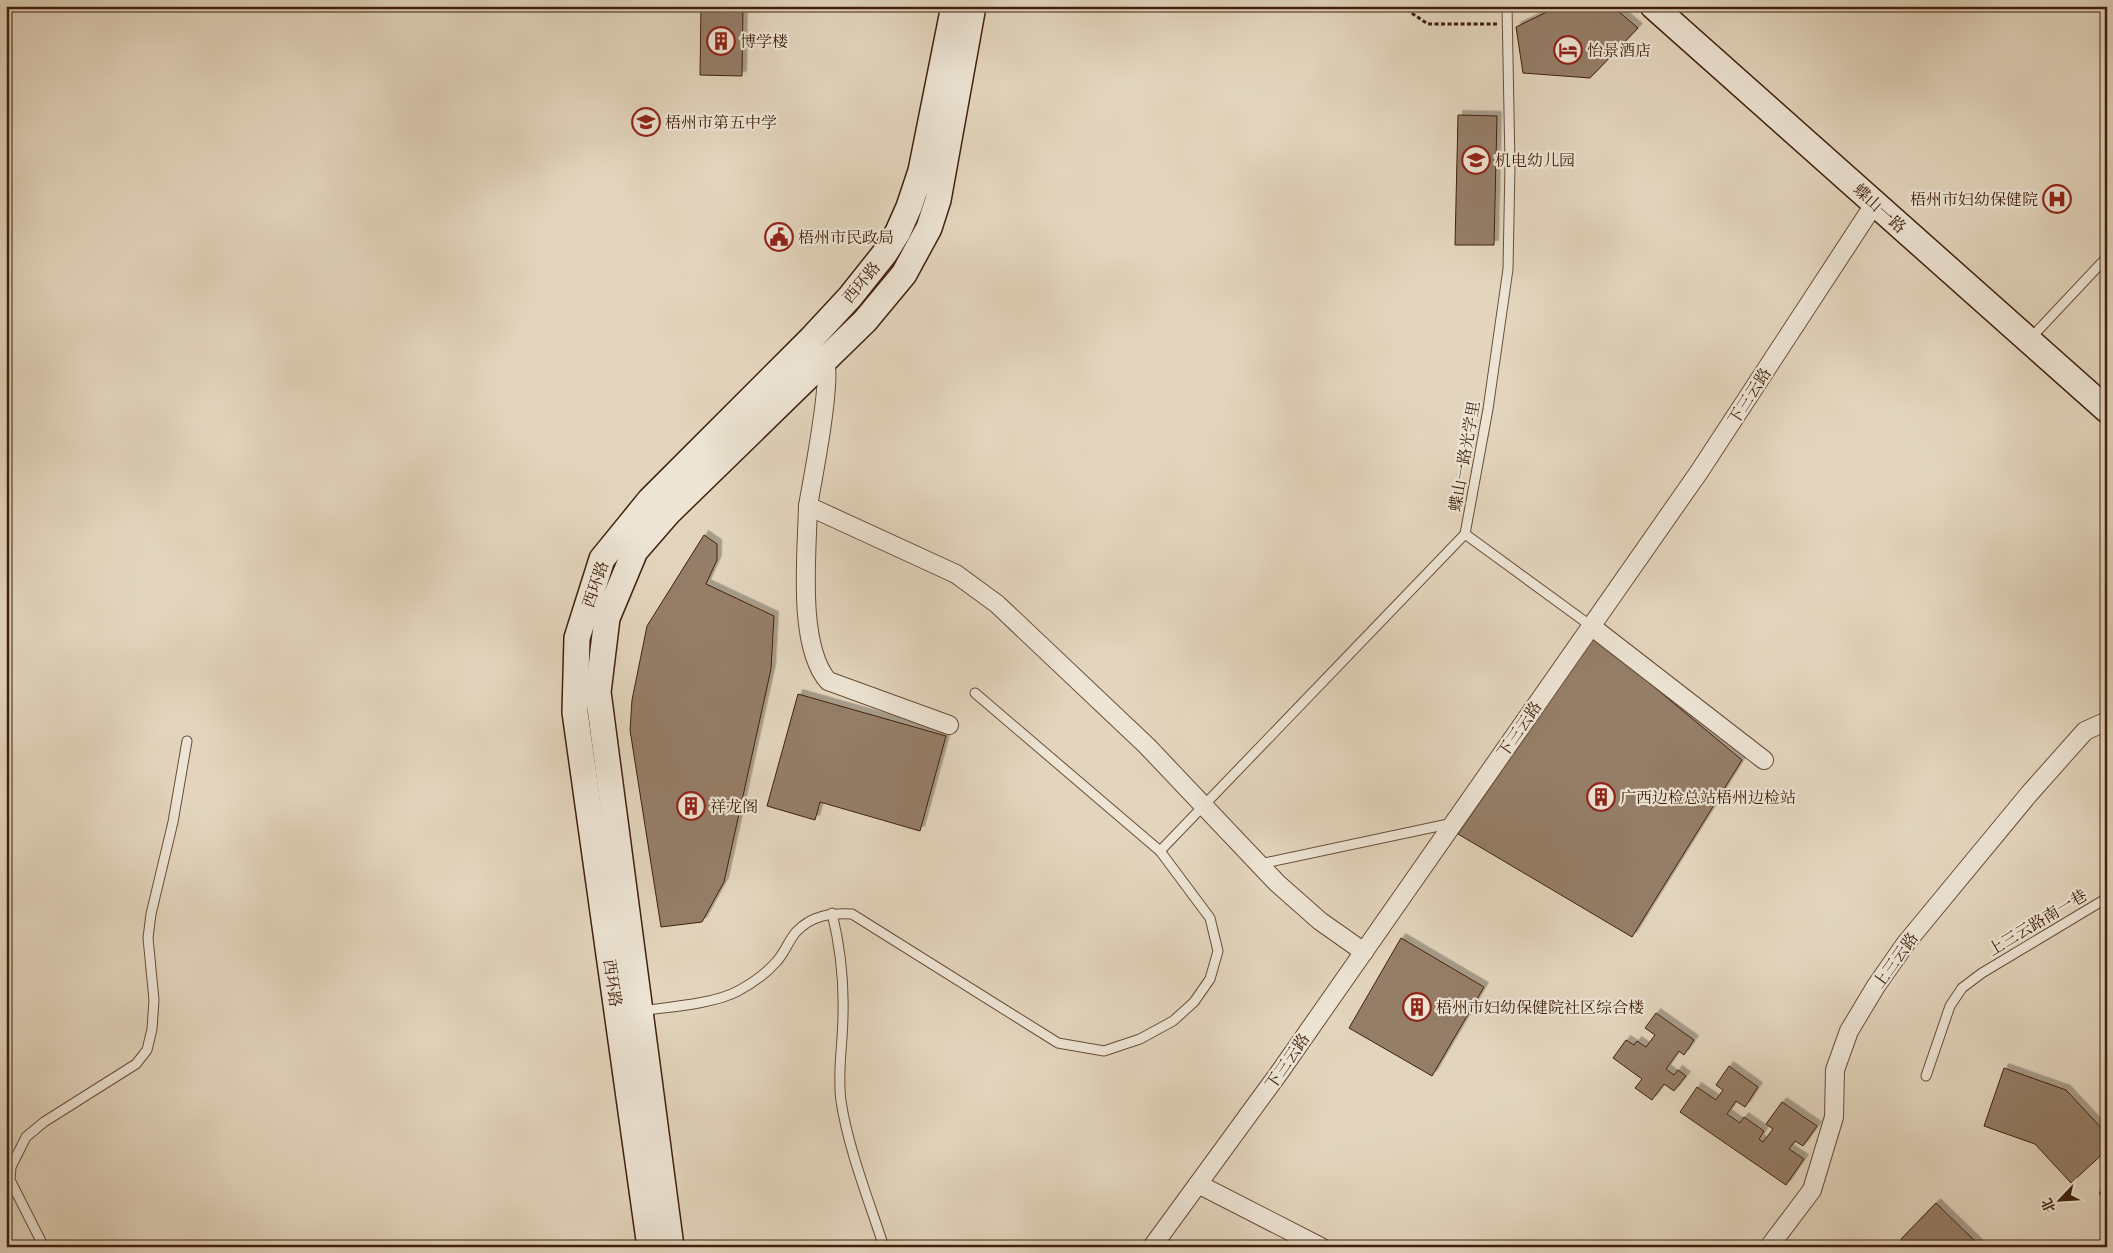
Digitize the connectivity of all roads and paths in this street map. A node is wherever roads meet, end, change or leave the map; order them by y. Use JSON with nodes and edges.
{"nodes":[{"id":1,"x":954,"y":6,"type":"edge"},
{"id":2,"x":973,"y":6,"type":"edge"},
{"id":3,"x":1401,"y":6,"type":"edge"},
{"id":4,"x":1507,"y":6,"type":"edge"},
{"id":5,"x":1653,"y":6,"type":"edge"},
{"id":6,"x":1508,"y":24,"type":"junction"},
{"id":7,"x":1875,"y":203,"type":"junction"},
{"id":8,"x":2107,"y":257,"type":"edge"},
{"id":9,"x":811,"y":339,"type":"junction"},
{"id":10,"x":2029,"y":340,"type":"junction"},
{"id":11,"x":826,"y":359,"type":"junction"},
{"id":12,"x":2107,"y":410,"type":"edge"},
{"id":13,"x":808,"y":506,"type":"junction"},
{"id":14,"x":1465,"y":534,"type":"junction"},
{"id":15,"x":1591,"y":626,"type":"junction"},
{"id":16,"x":975,"y":692,"type":"dead end"},
{"id":17,"x":2107,"y":721,"type":"edge"},
{"id":18,"x":949,"y":725,"type":"dead end"},
{"id":19,"x":187,"y":742,"type":"dead end"},
{"id":20,"x":1764,"y":760,"type":"dead end"},
{"id":21,"x":1204,"y":806,"type":"junction"},
{"id":22,"x":1454,"y":822,"type":"junction"},
{"id":23,"x":1160,"y":852,"type":"junction"},
{"id":24,"x":1260,"y":864,"type":"junction"},
{"id":25,"x":2107,"y":898,"type":"edge"},
{"id":26,"x":832,"y":913,"type":"junction"},
{"id":27,"x":1364,"y":952,"type":"junction"},
{"id":28,"x":640,"y":1011,"type":"junction"},
{"id":29,"x":1926,"y":1076,"type":"dead end"},
{"id":30,"x":1198,"y":1184,"type":"junction"},
{"id":31,"x":44,"y":1247,"type":"edge"},
{"id":32,"x":650,"y":1247,"type":"edge"},
{"id":33,"x":671,"y":1247,"type":"edge"},
{"id":34,"x":884,"y":1247,"type":"edge"},
{"id":35,"x":1152,"y":1247,"type":"edge"},
{"id":36,"x":1321,"y":1247,"type":"edge"},
{"id":37,"x":1768,"y":1247,"type":"edge"}],
"edges":[{"from":1,"to":9,"type":"main road","name":"西环路"},
{"from":2,"to":11,"type":"main road","name":"西环路"},
{"from":3,"to":6,"type":"path"},
{"from":4,"to":6,"type":"lane","name":"蝶山一路光学里"},
{"from":5,"to":7,"type":"main road","name":"蝶山一路"},
{"from":6,"to":14,"type":"lane","name":"蝶山一路光学里"},
{"from":7,"to":10,"type":"main road","name":"蝶山一路"},
{"from":7,"to":15,"type":"street","name":"下三云路"},
{"from":8,"to":10,"type":"lane"},
{"from":9,"to":11,"type":"street"},
{"from":9,"to":32,"type":"main road","name":"西环路"},
{"from":10,"to":12,"type":"main road","name":"蝶山一路"},
{"from":11,"to":13,"type":"street"},
{"from":11,"to":28,"type":"main road","name":"西环路"},
{"from":13,"to":18,"type":"street"},
{"from":13,"to":21,"type":"street"},
{"from":14,"to":15,"type":"lane"},
{"from":14,"to":21,"type":"lane","name":"蝶山一路光学里"},
{"from":15,"to":20,"type":"street"},
{"from":15,"to":22,"type":"street","name":"下三云路"},
{"from":16,"to":23,"type":"lane"},
{"from":17,"to":37,"type":"street","name":"上三云路"},
{"from":19,"to":31,"type":"lane"},
{"from":21,"to":23,"type":"lane","name":"蝶山一路光学里"},
{"from":21,"to":24,"type":"street"},
{"from":22,"to":24,"type":"lane"},
{"from":22,"to":27,"type":"street","name":"下三云路"},
{"from":23,"to":26,"type":"lane"},
{"from":24,"to":27,"type":"street"},
{"from":25,"to":29,"type":"lane","name":"上三云路南一巷"},
{"from":26,"to":28,"type":"lane"},
{"from":26,"to":34,"type":"lane"},
{"from":27,"to":30,"type":"street","name":"下三云路"},
{"from":28,"to":33,"type":"main road","name":"西环路"},
{"from":30,"to":35,"type":"street","name":"下三云路"},
{"from":30,"to":36,"type":"street"}]}
